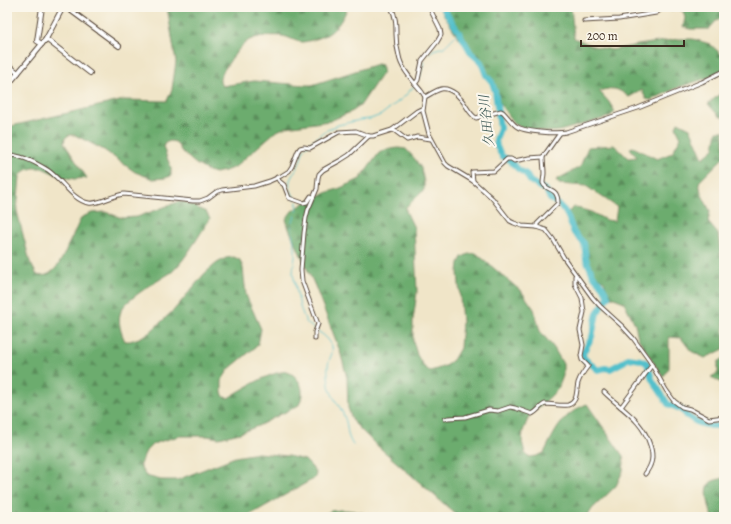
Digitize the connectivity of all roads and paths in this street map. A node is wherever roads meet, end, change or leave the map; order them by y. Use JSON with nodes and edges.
{"nodes":[{"id":1,"x":42,"y":7,"type":"edge"},
{"id":2,"x":65,"y":7,"type":"edge"},
{"id":3,"x":391,"y":7,"type":"edge"},
{"id":4,"x":430,"y":7,"type":"edge"},
{"id":5,"x":660,"y":7,"type":"edge"},
{"id":6,"x":584,"y":21,"type":"dead end"},
{"id":7,"x":46,"y":38,"type":"junction"},
{"id":8,"x":42,"y":44,"type":"junction"},
{"id":9,"x":119,"y":46,"type":"dead end"},
{"id":10,"x":7,"y":64,"type":"edge"},
{"id":11,"x":724,"y":71,"type":"edge"},
{"id":12,"x":90,"y":73,"type":"dead end"},
{"id":13,"x":18,"y":74,"type":"junction"},
{"id":14,"x":415,"y":84,"type":"junction"},
{"id":15,"x":7,"y":86,"type":"edge"},
{"id":16,"x":425,"y":97,"type":"junction"},
{"id":17,"x":423,"y":108,"type":"junction"},
{"id":18,"x":392,"y":130,"type":"junction"},
{"id":19,"x":560,"y":133,"type":"junction"},
{"id":20,"x":369,"y":136,"type":"junction"},
{"id":21,"x":431,"y":140,"type":"junction"},
{"id":22,"x":7,"y":157,"type":"edge"},
{"id":23,"x":543,"y":157,"type":"junction"},
{"id":24,"x":277,"y":177,"type":"junction"},
{"id":25,"x":473,"y":181,"type":"junction"},
{"id":26,"x":313,"y":197,"type":"junction"},
{"id":27,"x":536,"y":227,"type":"junction"},
{"id":28,"x":576,"y":275,"type":"junction"},
{"id":29,"x":315,"y":339,"type":"dead end"},
{"id":30,"x":651,"y":366,"type":"junction"},
{"id":31,"x":604,"y":392,"type":"dead end"},
{"id":32,"x":621,"y":407,"type":"junction"},
{"id":33,"x":724,"y":417,"type":"edge"},
{"id":34,"x":445,"y":419,"type":"dead end"},
{"id":35,"x":645,"y":474,"type":"dead end"}],
"edges":[{"from":1,"to":8,"type":"street"},
{"from":2,"to":7,"type":"street"},
{"from":2,"to":9,"type":"street"},
{"from":3,"to":14,"type":"street"},
{"from":4,"to":14,"type":"street"},
{"from":5,"to":6,"type":"street"},
{"from":7,"to":8,"type":"street"},
{"from":7,"to":12,"type":"street"},
{"from":8,"to":13,"type":"street"},
{"from":10,"to":13,"type":"street"},
{"from":11,"to":19,"type":"street"},
{"from":13,"to":15,"type":"street"},
{"from":14,"to":16,"type":"street"},
{"from":16,"to":17,"type":"street"},
{"from":16,"to":19,"type":"street"},
{"from":17,"to":18,"type":"street"},
{"from":17,"to":21,"type":"street"},
{"from":18,"to":20,"type":"street"},
{"from":18,"to":21,"type":"street"},
{"from":19,"to":23,"type":"street"},
{"from":20,"to":24,"type":"street"},
{"from":20,"to":26,"type":"street"},
{"from":21,"to":25,"type":"street"},
{"from":22,"to":24,"type":"street"},
{"from":23,"to":25,"type":"street"},
{"from":23,"to":27,"type":"street"},
{"from":24,"to":26,"type":"street"},
{"from":25,"to":27,"type":"street"},
{"from":26,"to":29,"type":"street"},
{"from":27,"to":28,"type":"street"},
{"from":28,"to":30,"type":"street"},
{"from":28,"to":34,"type":"street"},
{"from":30,"to":32,"type":"street"},
{"from":30,"to":33,"type":"street"},
{"from":31,"to":32,"type":"street"},
{"from":32,"to":35,"type":"street"}]}
